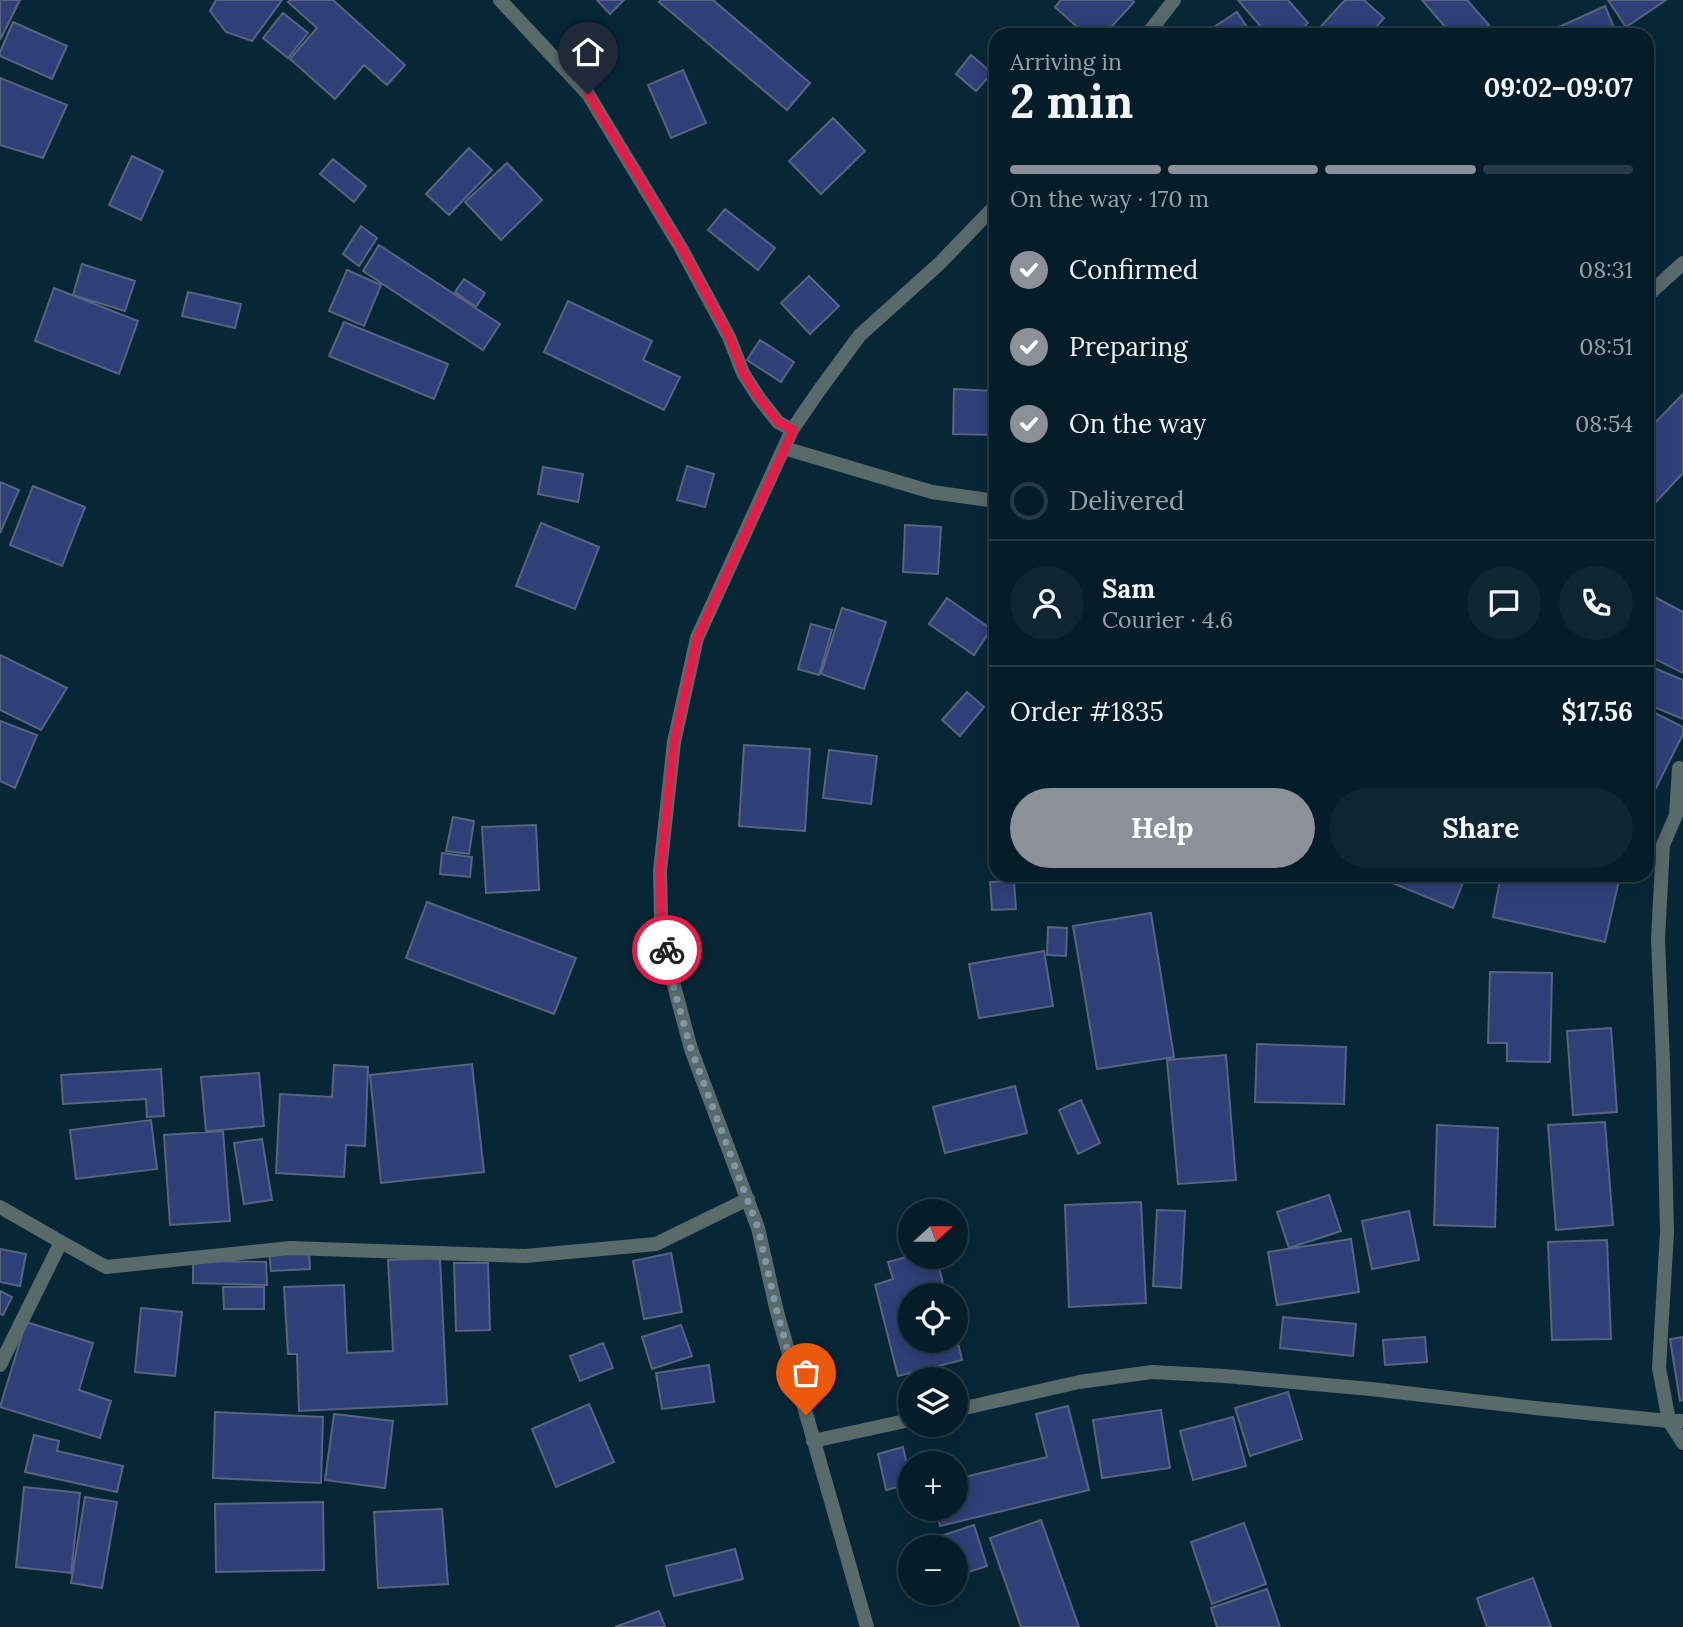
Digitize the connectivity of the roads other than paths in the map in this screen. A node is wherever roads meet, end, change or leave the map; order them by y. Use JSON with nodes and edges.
{"nodes":[{"id":1,"x":500,"y":0,"type":"edge"},
{"id":2,"x":1174,"y":0,"type":"edge"},
{"id":3,"x":1152,"y":28,"type":"edge"},
{"id":4,"x":989,"y":212,"type":"edge"},
{"id":5,"x":1683,"y":262,"type":"edge"},
{"id":6,"x":1654,"y":289,"type":"edge"},
{"id":7,"x":793,"y":430,"type":"junction"},
{"id":8,"x":785,"y":449,"type":"junction"},
{"id":9,"x":989,"y":500,"type":"edge"},
{"id":10,"x":1679,"y":768,"type":"dead end"},
{"id":11,"x":748,"y":1199,"type":"junction"},
{"id":12,"x":0,"y":1207,"type":"edge"},
{"id":13,"x":61,"y":1242,"type":"junction"},
{"id":14,"x":0,"y":1364,"type":"edge"},
{"id":15,"x":968,"y":1407,"type":"edge"},
{"id":16,"x":1676,"y":1421,"type":"edge"},
{"id":17,"x":898,"y":1423,"type":"edge"},
{"id":18,"x":813,"y":1441,"type":"junction"},
{"id":19,"x":1683,"y":1443,"type":"edge"},
{"id":20,"x":867,"y":1627,"type":"edge"}],
"edges":[{"from":1,"to":7,"type":"street"},
{"from":2,"to":3,"type":"street"},
{"from":4,"to":7,"type":"street"},
{"from":5,"to":6,"type":"street"},
{"from":7,"to":8,"type":"street"},
{"from":8,"to":9,"type":"street"},
{"from":8,"to":11,"type":"street"},
{"from":10,"to":16,"type":"street"},
{"from":11,"to":13,"type":"street"},
{"from":11,"to":18,"type":"street"},
{"from":12,"to":13,"type":"street"},
{"from":13,"to":14,"type":"street"},
{"from":15,"to":16,"type":"street"},
{"from":16,"to":19,"type":"street"},
{"from":17,"to":18,"type":"street"},
{"from":18,"to":20,"type":"street"}]}
